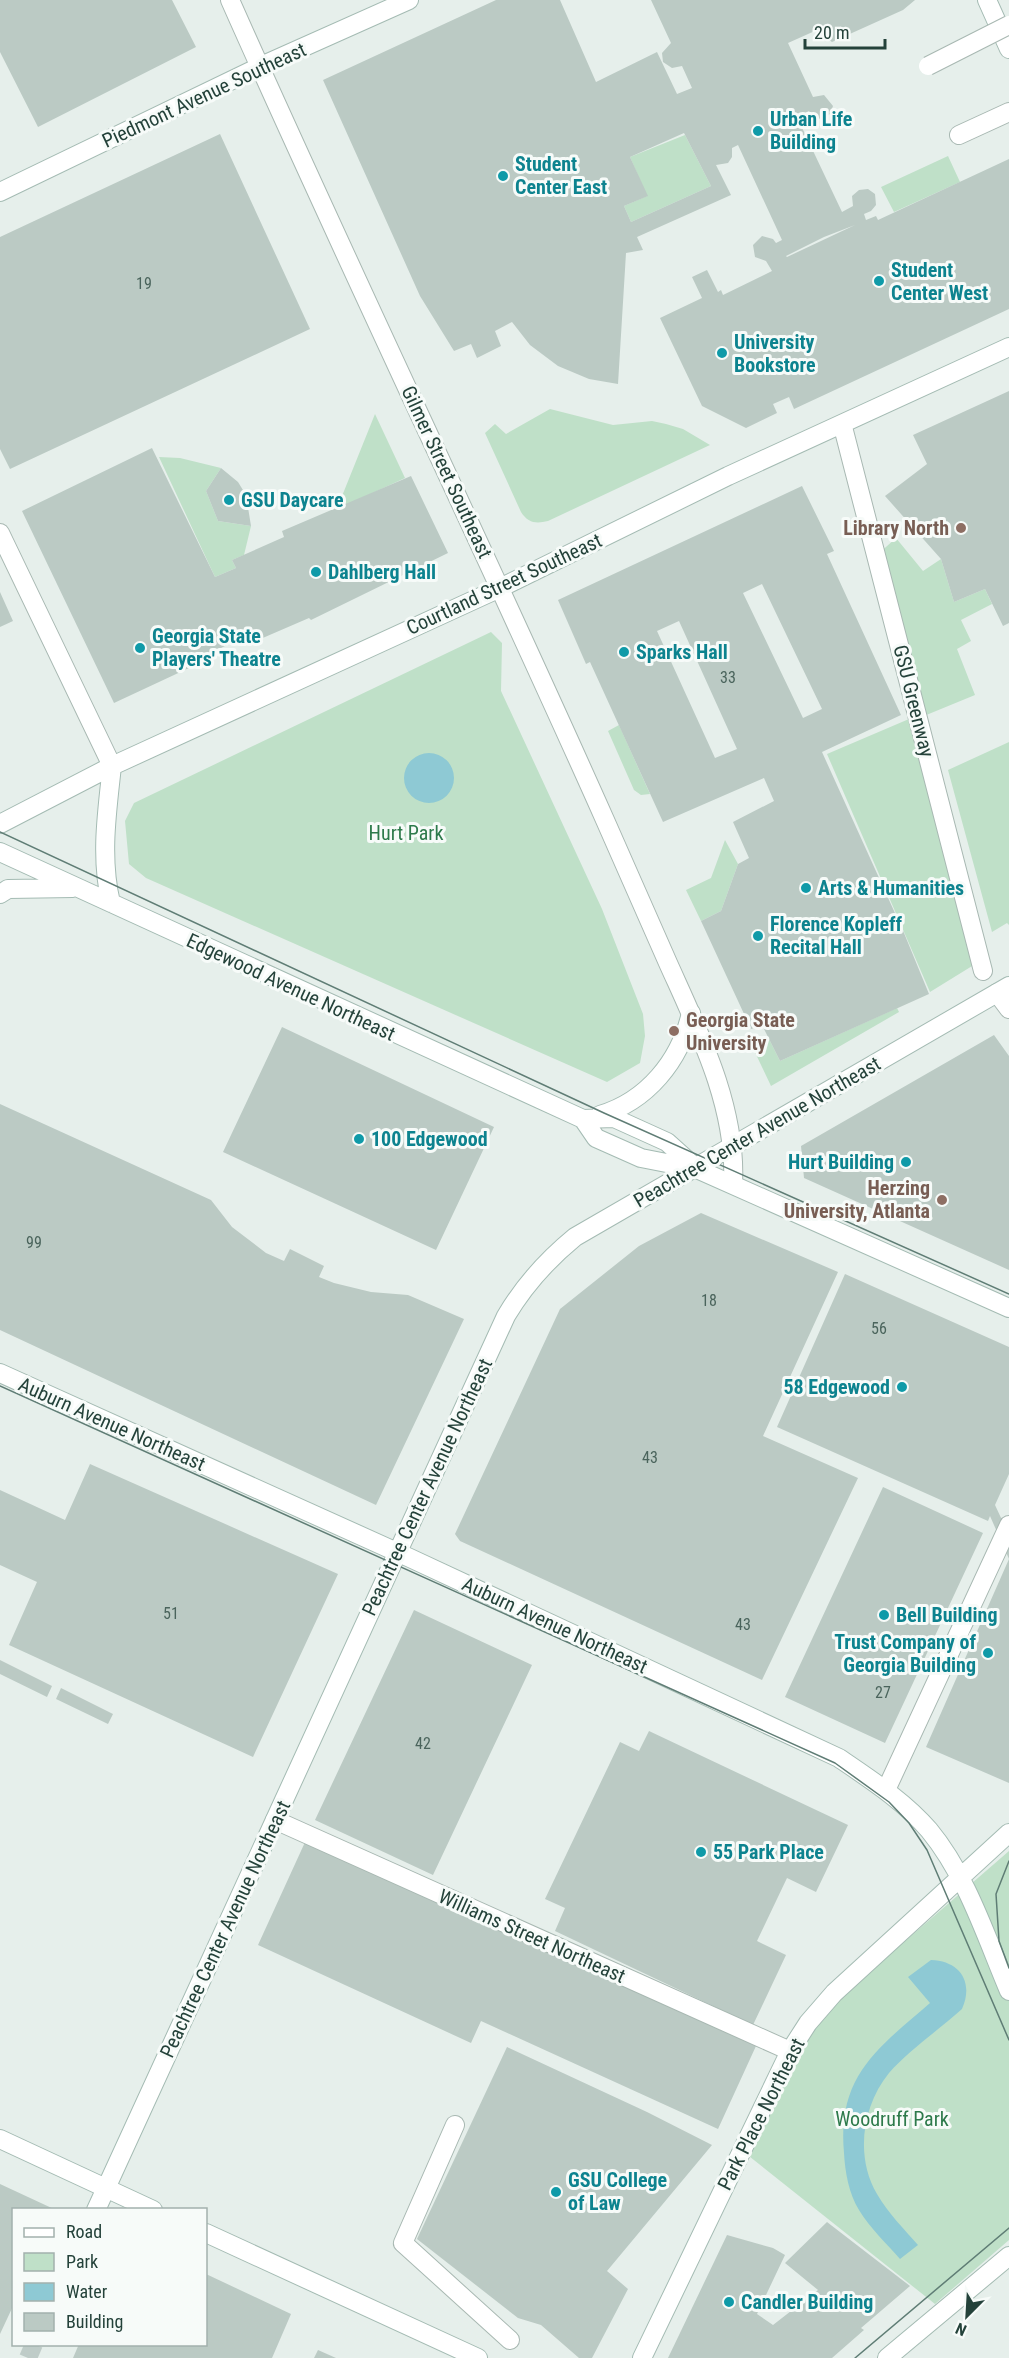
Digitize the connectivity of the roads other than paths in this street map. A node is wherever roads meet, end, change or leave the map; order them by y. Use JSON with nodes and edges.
{"nodes":[{"id":1,"x":230,"y":0,"type":"edge"},
{"id":2,"x":409,"y":0,"type":"edge"},
{"id":3,"x":987,"y":0,"type":"edge"},
{"id":4,"x":1009,"y":25,"type":"edge"},
{"id":5,"x":1009,"y":49,"type":"edge"},
{"id":6,"x":928,"y":66,"type":"dead end"},
{"id":7,"x":259,"y":67,"type":"junction"},
{"id":8,"x":1009,"y":112,"type":"edge"},
{"id":9,"x":959,"y":135,"type":"dead end"},
{"id":10,"x":0,"y":192,"type":"edge"},
{"id":11,"x":1009,"y":347,"type":"edge"},
{"id":12,"x":844,"y":431,"type":"dead end"},
{"id":13,"x":0,"y":533,"type":"edge"},
{"id":14,"x":500,"y":588,"type":"junction"},
{"id":15,"x":112,"y":766,"type":"junction"},
{"id":16,"x":0,"y":824,"type":"edge"},
{"id":17,"x":0,"y":852,"type":"edge"},
{"id":18,"x":78,"y":887,"type":"junction"},
{"id":19,"x":0,"y":894,"type":"edge"},
{"id":20,"x":111,"y":903,"type":"junction"},
{"id":21,"x":983,"y":971,"type":"dead end"},
{"id":22,"x":1003,"y":989,"type":"edge"},
{"id":23,"x":1009,"y":1009,"type":"edge"},
{"id":24,"x":691,"y":1013,"type":"junction"},
{"id":25,"x":584,"y":1119,"type":"junction"},
{"id":26,"x":733,"y":1146,"type":"junction"},
{"id":27,"x":697,"y":1168,"type":"junction"},
{"id":28,"x":733,"y":1184,"type":"junction"},
{"id":29,"x":1009,"y":1308,"type":"edge"},
{"id":30,"x":0,"y":1374,"type":"edge"},
{"id":31,"x":1009,"y":1526,"type":"edge"},
{"id":32,"x":397,"y":1552,"type":"junction"},
{"id":33,"x":886,"y":1790,"type":"junction"},
{"id":34,"x":275,"y":1820,"type":"junction"},
{"id":35,"x":1009,"y":1833,"type":"edge"},
{"id":36,"x":960,"y":1878,"type":"junction"},
{"id":37,"x":1009,"y":1991,"type":"edge"},
{"id":38,"x":790,"y":2051,"type":"junction"},
{"id":39,"x":455,"y":2125,"type":"dead end"},
{"id":40,"x":0,"y":2139,"type":"edge"},
{"id":41,"x":106,"y":2187,"type":"junction"},
{"id":42,"x":97,"y":2208,"type":"edge"},
{"id":43,"x":149,"y":2208,"type":"edge"},
{"id":44,"x":207,"y":2233,"type":"edge"},
{"id":45,"x":1009,"y":2256,"type":"edge"},
{"id":46,"x":510,"y":2340,"type":"dead end"},
{"id":47,"x":478,"y":2358,"type":"edge"},
{"id":48,"x":642,"y":2358,"type":"edge"},
{"id":49,"x":887,"y":2358,"type":"edge"}],
"edges":[{"from":1,"to":7,"type":"street","name":"Gilmer Street Southeast"},
{"from":2,"to":7,"type":"street","name":"Piedmont Avenue Southeast"},
{"from":3,"to":5,"type":"street"},
{"from":4,"to":6,"type":"street","bridge":true},
{"from":7,"to":10,"type":"street","name":"Piedmont Avenue Southeast"},
{"from":7,"to":14,"type":"street","name":"Gilmer Street Southeast"},
{"from":8,"to":9,"type":"street"},
{"from":11,"to":14,"type":"street","name":"Courtland Street Southeast"},
{"from":12,"to":21,"type":"street","name":"GSU Greenway"},
{"from":13,"to":15,"type":"street"},
{"from":14,"to":15,"type":"street","name":"Courtland Street Southeast"},
{"from":14,"to":24,"type":"street","name":"Gilmer Street Southeast"},
{"from":15,"to":16,"type":"street","name":"Courtland Street Southeast"},
{"from":15,"to":20,"type":"street"},
{"from":17,"to":18,"type":"street","name":"Edgewood Avenue Northeast"},
{"from":18,"to":19,"type":"street"},
{"from":18,"to":20,"type":"street","name":"Edgewood Avenue Northeast"},
{"from":20,"to":25,"type":"street","name":"Edgewood Avenue Northeast"},
{"from":22,"to":23,"type":"street"},
{"from":22,"to":26,"type":"street","name":"Peachtree Center Avenue Northeast"},
{"from":24,"to":25,"type":"street"},
{"from":24,"to":26,"type":"street","name":"Gilmer Street Southeast"},
{"from":25,"to":27,"type":"street","name":"Edgewood Avenue Northeast"},
{"from":25,"to":27,"type":"street","name":"Edgewood Avenue Northeast"},
{"from":26,"to":27,"type":"street","name":"Peachtree Center Avenue Northeast"},
{"from":26,"to":28,"type":"street","name":"Gilmer Street Southeast"},
{"from":27,"to":28,"type":"street","name":"Edgewood Avenue Northeast"},
{"from":27,"to":32,"type":"street","name":"Peachtree Center Avenue Northeast"},
{"from":28,"to":29,"type":"street","name":"Edgewood Avenue Northeast"},
{"from":30,"to":32,"type":"street","name":"Auburn Avenue Northeast"},
{"from":31,"to":33,"type":"street"},
{"from":32,"to":33,"type":"street","name":"Auburn Avenue Northeast"},
{"from":32,"to":34,"type":"street","name":"Peachtree Center Avenue Northeast"},
{"from":33,"to":36,"type":"street","name":"Auburn Avenue Northeast"},
{"from":34,"to":38,"type":"street","name":"Williams Street Northeast"},
{"from":34,"to":41,"type":"street","name":"Peachtree Center Avenue Northeast"},
{"from":35,"to":36,"type":"street","name":"Park Place Northeast"},
{"from":36,"to":37,"type":"street","name":"Auburn Avenue Northeast"},
{"from":36,"to":38,"type":"street","name":"Park Place Northeast"},
{"from":38,"to":48,"type":"street","name":"Park Place Northeast"},
{"from":39,"to":46,"type":"street"},
{"from":40,"to":41,"type":"street"},
{"from":41,"to":42,"type":"street","name":"Peachtree Center Avenue Northeast"},
{"from":41,"to":43,"type":"street"},
{"from":44,"to":47,"type":"street"},
{"from":45,"to":49,"type":"street"}]}
